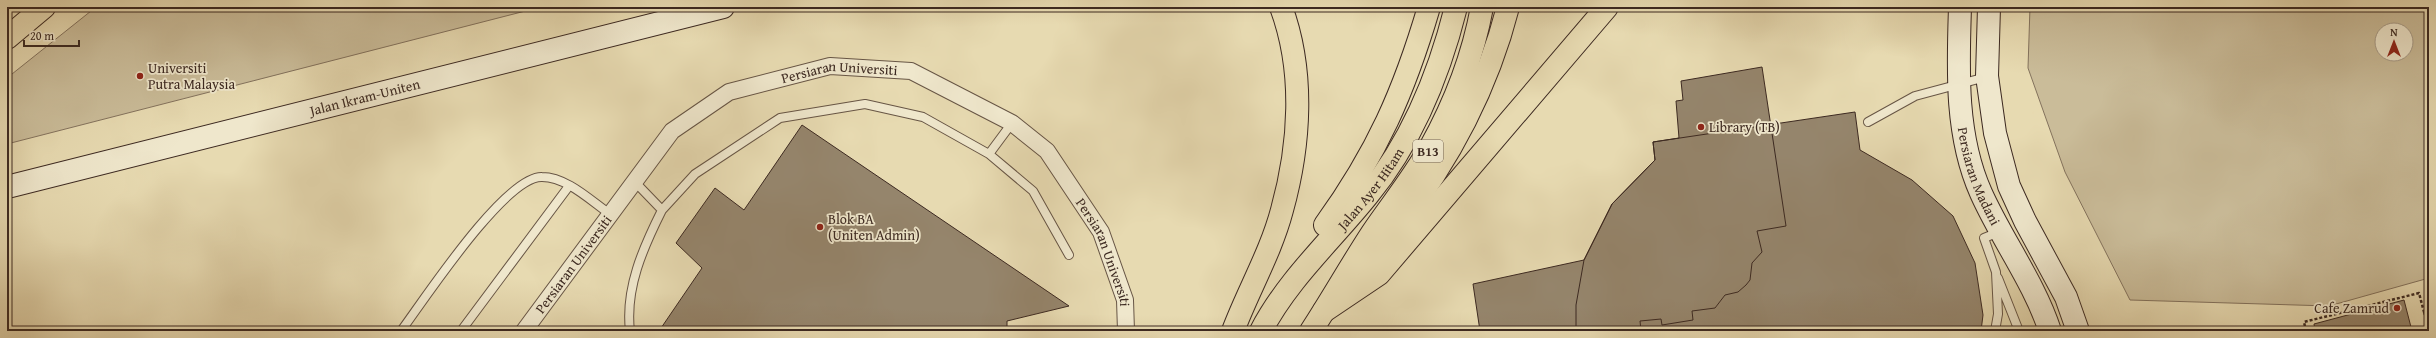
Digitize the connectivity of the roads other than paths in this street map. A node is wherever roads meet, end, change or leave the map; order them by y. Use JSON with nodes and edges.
{"nodes":[{"id":1,"x":44,"y":7,"type":"edge"},
{"id":2,"x":723,"y":7,"type":"edge"},
{"id":3,"x":1429,"y":7,"type":"edge"},
{"id":4,"x":1456,"y":7,"type":"edge"},
{"id":5,"x":1482,"y":7,"type":"edge"},
{"id":6,"x":1508,"y":7,"type":"edge"},
{"id":7,"x":1607,"y":7,"type":"edge"},
{"id":8,"x":1960,"y":7,"type":"edge"},
{"id":9,"x":1989,"y":7,"type":"edge"},
{"id":10,"x":1282,"y":10,"type":"edge"},
{"id":11,"x":7,"y":38,"type":"edge"},
{"id":12,"x":1987,"y":76,"type":"junction"},
{"id":13,"x":1958,"y":83,"type":"junction"},
{"id":14,"x":1868,"y":122,"type":"dead end"},
{"id":15,"x":1012,"y":123,"type":"junction"},
{"id":16,"x":989,"y":154,"type":"junction"},
{"id":17,"x":634,"y":182,"type":"junction"},
{"id":18,"x":569,"y":186,"type":"junction"},
{"id":19,"x":7,"y":187,"type":"edge"},
{"id":20,"x":662,"y":210,"type":"junction"},
{"id":21,"x":610,"y":214,"type":"junction"},
{"id":22,"x":2025,"y":221,"type":"junction"},
{"id":23,"x":2000,"y":232,"type":"junction"},
{"id":24,"x":1069,"y":255,"type":"dead end"},
{"id":25,"x":1311,"y":261,"type":"junction"},
{"id":26,"x":1996,"y":272,"type":"junction"},
{"id":27,"x":1344,"y":282,"type":"junction"},
{"id":28,"x":1324,"y":311,"type":"junction"},
{"id":29,"x":401,"y":331,"type":"edge"},
{"id":30,"x":461,"y":331,"type":"edge"},
{"id":31,"x":524,"y":331,"type":"edge"},
{"id":32,"x":630,"y":331,"type":"edge"},
{"id":33,"x":1126,"y":331,"type":"edge"},
{"id":34,"x":1233,"y":331,"type":"edge"},
{"id":35,"x":1261,"y":331,"type":"edge"},
{"id":36,"x":1311,"y":331,"type":"edge"},
{"id":37,"x":1995,"y":331,"type":"edge"},
{"id":38,"x":2019,"y":331,"type":"edge"},
{"id":39,"x":2050,"y":331,"type":"edge"},
{"id":40,"x":2078,"y":331,"type":"edge"}],
"edges":[{"from":1,"to":11,"type":"main road"},
{"from":2,"to":19,"type":"main road","name":"Jalan Ikram-Uniten"},
{"from":3,"to":25,"type":"main road"},
{"from":4,"to":25,"type":"main road","name":"Jalan Ayer Hitam","number":"B13"},
{"from":5,"to":27,"type":"main road","name":"Jalan Ayer Hitam","number":"B13"},
{"from":6,"to":27,"type":"main road"},
{"from":7,"to":28,"type":"main road"},
{"from":8,"to":13,"type":"main road","name":"Persiaran Madani"},
{"from":9,"to":12,"type":"main road","name":"Persiaran Madani"},
{"from":10,"to":34,"type":"main road"},
{"from":12,"to":13,"type":"lane"},
{"from":12,"to":22,"type":"main road","name":"Persiaran Madani"},
{"from":13,"to":14,"type":"lane"},
{"from":13,"to":23,"type":"main road","name":"Persiaran Madani"},
{"from":15,"to":16,"type":"lane"},
{"from":15,"to":17,"type":"street","name":"Persiaran Universiti"},
{"from":15,"to":33,"type":"street","name":"Persiaran Universiti"},
{"from":16,"to":20,"type":"lane"},
{"from":16,"to":24,"type":"lane"},
{"from":17,"to":20,"type":"lane"},
{"from":17,"to":21,"type":"street","name":"Persiaran Universiti"},
{"from":18,"to":21,"type":"lane"},
{"from":18,"to":29,"type":"lane"},
{"from":18,"to":30,"type":"lane"},
{"from":20,"to":32,"type":"lane"},
{"from":21,"to":31,"type":"street","name":"Persiaran Universiti"},
{"from":22,"to":23,"type":"main road"},
{"from":22,"to":40,"type":"main road","name":"Persiaran Madani"},
{"from":23,"to":26,"type":"lane"},
{"from":23,"to":39,"type":"main road","name":"Persiaran Madani"},
{"from":25,"to":35,"type":"main road","name":"Jalan Ayer Hitam","number":"B13"},
{"from":26,"to":37,"type":"lane"},
{"from":26,"to":38,"type":"lane"},
{"from":27,"to":28,"type":"main road","name":"Jalan Ayer Hitam","number":"B13"},
{"from":28,"to":36,"type":"main road","name":"Jalan Ayer Hitam","number":"B13"}]}
